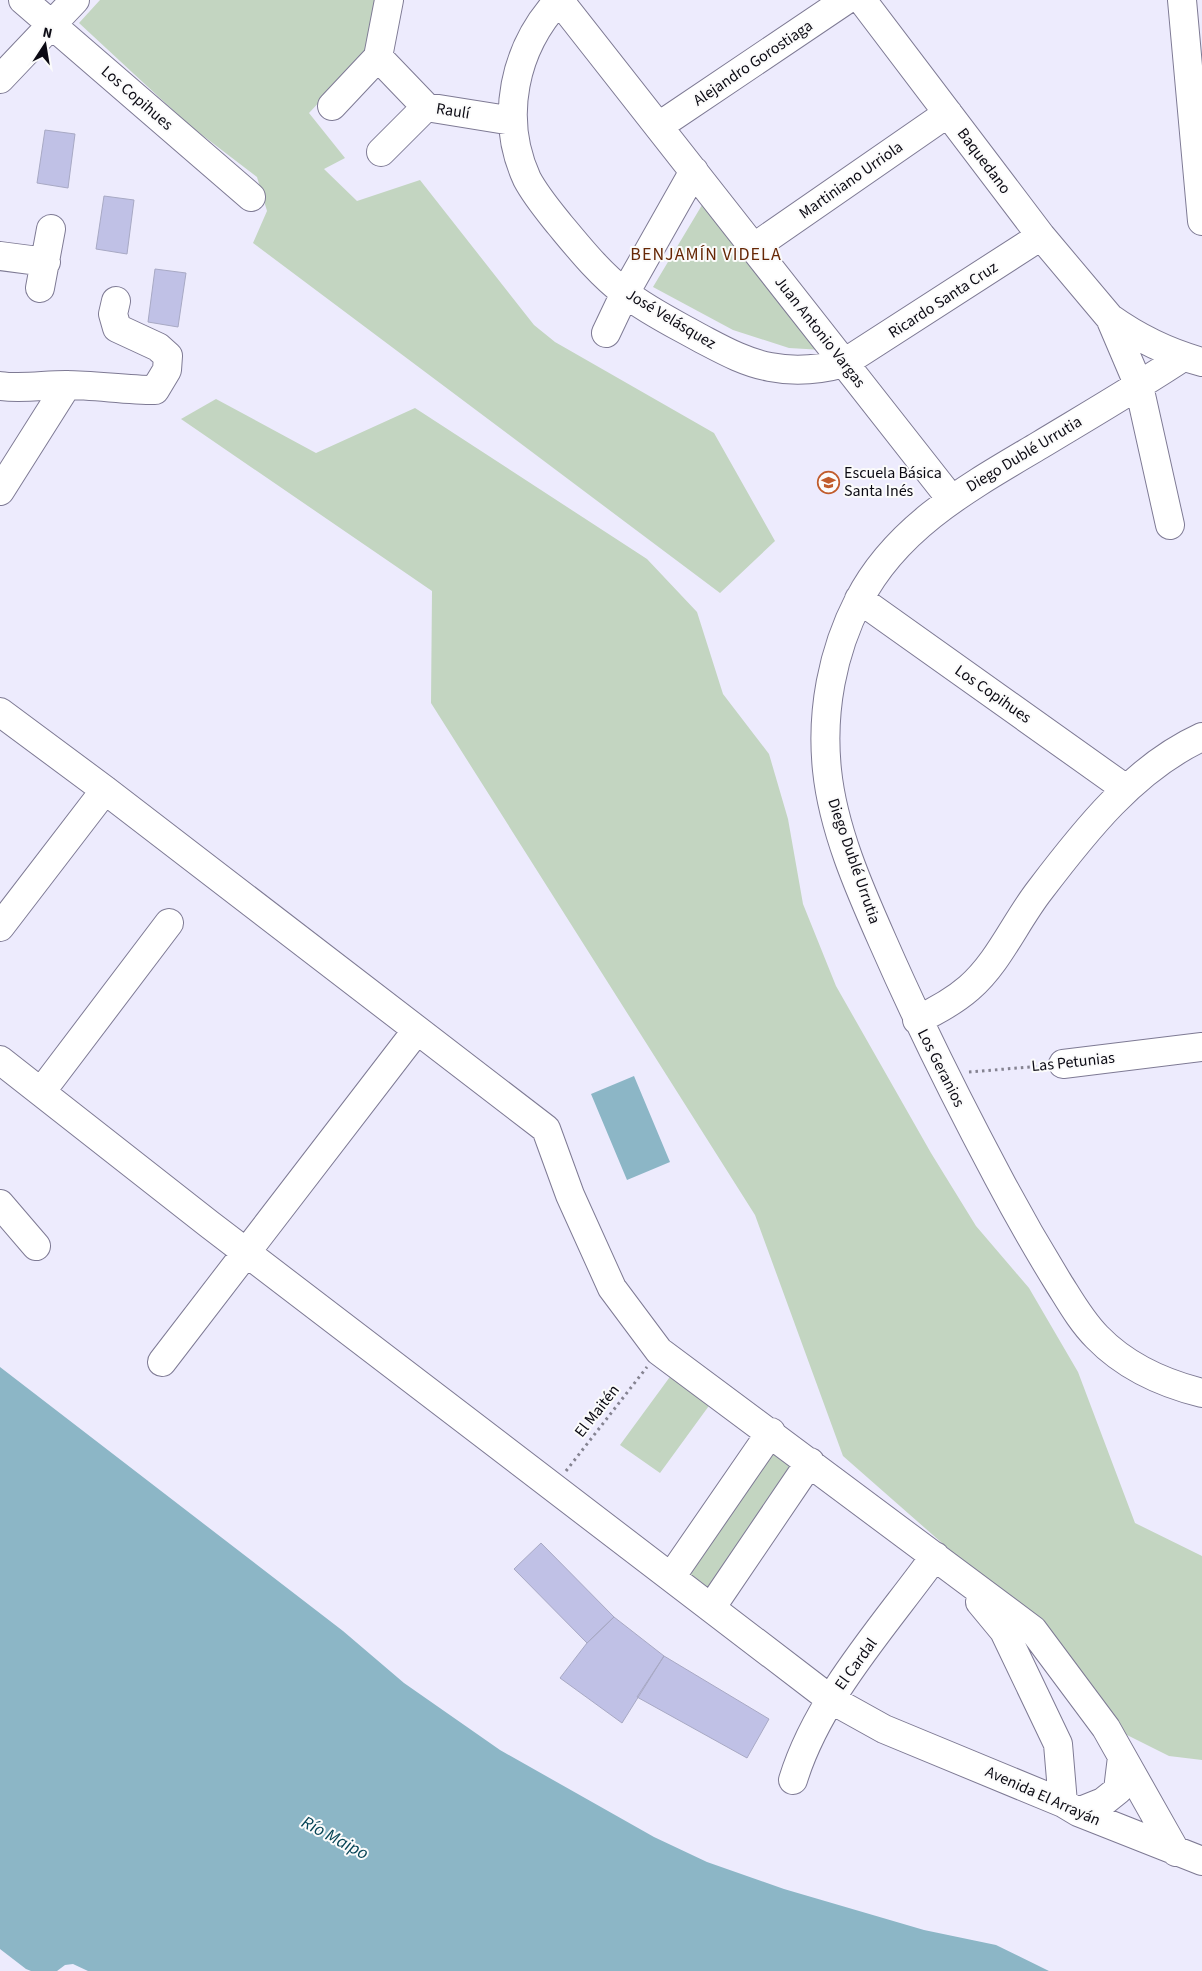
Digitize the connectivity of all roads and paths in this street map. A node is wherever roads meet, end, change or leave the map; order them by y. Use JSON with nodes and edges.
{"nodes":[{"id":1,"x":23,"y":0,"type":"edge"},
{"id":2,"x":75,"y":0,"type":"edge"},
{"id":3,"x":388,"y":0,"type":"edge"},
{"id":4,"x":559,"y":0,"type":"edge"},
{"id":5,"x":846,"y":0,"type":"edge"},
{"id":6,"x":862,"y":0,"type":"edge"},
{"id":7,"x":1182,"y":0,"type":"edge"},
{"id":8,"x":52,"y":25,"type":"junction"},
{"id":9,"x":378,"y":57,"type":"junction"},
{"id":10,"x":0,"y":79,"type":"edge"},
{"id":11,"x":332,"y":106,"type":"dead end"},
{"id":12,"x":426,"y":107,"type":"junction"},
{"id":13,"x":948,"y":113,"type":"junction"},
{"id":14,"x":513,"y":121,"type":"junction"},
{"id":15,"x":659,"y":126,"type":"junction"},
{"id":16,"x":381,"y":152,"type":"dead end"},
{"id":17,"x":694,"y":171,"type":"junction"},
{"id":18,"x":251,"y":197,"type":"dead end"},
{"id":19,"x":1202,"y":221,"type":"edge"},
{"id":20,"x":50,"y":229,"type":"dead end"},
{"id":21,"x":1041,"y":236,"type":"junction"},
{"id":22,"x":753,"y":248,"type":"junction"},
{"id":23,"x":0,"y":256,"type":"edge"},
{"id":24,"x":46,"y":262,"type":"junction"},
{"id":25,"x":40,"y":288,"type":"dead end"},
{"id":26,"x":625,"y":293,"type":"junction"},
{"id":27,"x":116,"y":301,"type":"dead end"},
{"id":28,"x":1110,"y":318,"type":"junction"},
{"id":29,"x":606,"y":333,"type":"dead end"},
{"id":30,"x":1192,"y":360,"type":"edge"},
{"id":31,"x":844,"y":363,"type":"junction"},
{"id":32,"x":67,"y":385,"type":"junction"},
{"id":33,"x":0,"y":386,"type":"edge"},
{"id":34,"x":1139,"y":386,"type":"junction"},
{"id":35,"x":0,"y":491,"type":"edge"},
{"id":36,"x":951,"y":499,"type":"junction"},
{"id":37,"x":1170,"y":525,"type":"dead end"},
{"id":38,"x":859,"y":599,"type":"junction"},
{"id":39,"x":0,"y":712,"type":"edge"},
{"id":40,"x":1202,"y":737,"type":"edge"},
{"id":41,"x":1126,"y":789,"type":"junction"},
{"id":42,"x":105,"y":790,"type":"junction"},
{"id":43,"x":169,"y":922,"type":"dead end"},
{"id":44,"x":0,"y":927,"type":"edge"},
{"id":45,"x":917,"y":1020,"type":"junction"},
{"id":46,"x":417,"y":1030,"type":"junction"},
{"id":47,"x":1202,"y":1047,"type":"edge"},
{"id":48,"x":0,"y":1060,"type":"edge"},
{"id":49,"x":1063,"y":1064,"type":"joint"},
{"id":50,"x":943,"y":1074,"type":"junction"},
{"id":51,"x":41,"y":1092,"type":"junction"},
{"id":52,"x":0,"y":1204,"type":"edge"},
{"id":53,"x":36,"y":1246,"type":"dead end"},
{"id":54,"x":246,"y":1253,"type":"junction"},
{"id":55,"x":660,"y":1351,"type":"junction"},
{"id":56,"x":162,"y":1362,"type":"dead end"},
{"id":57,"x":1202,"y":1393,"type":"edge"},
{"id":58,"x":770,"y":1432,"type":"junction"},
{"id":59,"x":810,"y":1462,"type":"junction"},
{"id":60,"x":554,"y":1486,"type":"junction"},
{"id":61,"x":944,"y":1562,"type":"junction"},
{"id":62,"x":671,"y":1577,"type":"junction"},
{"id":63,"x":711,"y":1608,"type":"junction"},
{"id":64,"x":830,"y":1699,"type":"junction"},
{"id":65,"x":1093,"y":1711,"type":"junction"},
{"id":66,"x":1049,"y":1725,"type":"junction"},
{"id":67,"x":1122,"y":1757,"type":"junction"},
{"id":68,"x":793,"y":1780,"type":"dead end"},
{"id":69,"x":1071,"y":1808,"type":"junction"},
{"id":70,"x":1176,"y":1852,"type":"junction"},
{"id":71,"x":1202,"y":1861,"type":"edge"}],
"edges":[{"from":1,"to":8,"type":"street","name":"Los Copihues"},
{"from":2,"to":8,"type":"street"},
{"from":3,"to":9,"type":"street"},
{"from":4,"to":14,"type":"street","name":"José Velásquez"},
{"from":4,"to":15,"type":"street","name":"Juan Antonio Vargas"},
{"from":5,"to":15,"type":"street","name":"Alejandro Gorostiaga"},
{"from":6,"to":13,"type":"street","name":"Baquedano"},
{"from":7,"to":19,"type":"street"},
{"from":8,"to":10,"type":"street"},
{"from":8,"to":18,"type":"street","name":"Los Copihues"},
{"from":9,"to":11,"type":"street"},
{"from":9,"to":12,"type":"street"},
{"from":12,"to":14,"type":"street","name":"Raulí"},
{"from":12,"to":16,"type":"street","name":"Raulí"},
{"from":13,"to":21,"type":"street","name":"Baquedano"},
{"from":13,"to":22,"type":"street","name":"Martiniano Urriola"},
{"from":14,"to":26,"type":"street","name":"José Velásquez"},
{"from":15,"to":17,"type":"street","name":"Juan Antonio Vargas"},
{"from":17,"to":22,"type":"street","name":"Juan Antonio Vargas"},
{"from":17,"to":26,"type":"street"},
{"from":20,"to":24,"type":"street"},
{"from":21,"to":28,"type":"street","name":"Baquedano"},
{"from":21,"to":31,"type":"street","name":"Ricardo Santa Cruz"},
{"from":22,"to":31,"type":"street","name":"Juan Antonio Vargas"},
{"from":23,"to":24,"type":"street"},
{"from":24,"to":25,"type":"street"},
{"from":26,"to":29,"type":"street"},
{"from":26,"to":31,"type":"street","name":"José Velásquez"},
{"from":27,"to":32,"type":"street"},
{"from":28,"to":30,"type":"street","name":"Baquedano"},
{"from":28,"to":34,"type":"street","name":"Baquedano"},
{"from":30,"to":34,"type":"street","name":"Diego Dublé Urrutia"},
{"from":31,"to":36,"type":"street","name":"Juan Antonio Vargas"},
{"from":32,"to":33,"type":"street"},
{"from":32,"to":35,"type":"street"},
{"from":34,"to":36,"type":"street","name":"Diego Dublé Urrutia"},
{"from":34,"to":37,"type":"street","name":"Baquedano"},
{"from":36,"to":38,"type":"street","name":"Diego Dublé Urrutia"},
{"from":38,"to":41,"type":"street","name":"Los Copihues"},
{"from":38,"to":45,"type":"street","name":"Diego Dublé Urrutia"},
{"from":39,"to":42,"type":"street"},
{"from":40,"to":41,"type":"street","name":"Los Geranios"},
{"from":41,"to":45,"type":"street","name":"Los Geranios"},
{"from":42,"to":44,"type":"street"},
{"from":42,"to":46,"type":"street"},
{"from":43,"to":51,"type":"street"},
{"from":45,"to":50,"type":"street","name":"Los Geranios"},
{"from":46,"to":54,"type":"street"},
{"from":46,"to":55,"type":"street"},
{"from":47,"to":49,"type":"street","name":"Las Petunias"},
{"from":48,"to":51,"type":"street","name":"Avenida El Arrayán"},
{"from":49,"to":50,"type":"path","name":"Las Petunias"},
{"from":50,"to":57,"type":"street","name":"Los Geranios"},
{"from":51,"to":54,"type":"street","name":"Avenida El Arrayán"},
{"from":52,"to":53,"type":"street"},
{"from":54,"to":56,"type":"street"},
{"from":54,"to":60,"type":"street","name":"Avenida El Arrayán"},
{"from":55,"to":58,"type":"street"},
{"from":55,"to":60,"type":"path","name":"El Maitén"},
{"from":58,"to":59,"type":"street"},
{"from":58,"to":62,"type":"street"},
{"from":59,"to":61,"type":"street"},
{"from":59,"to":63,"type":"street"},
{"from":60,"to":62,"type":"street","name":"Avenida El Arrayán"},
{"from":61,"to":64,"type":"street","name":"El Cardal"},
{"from":61,"to":65,"type":"street"},
{"from":61,"to":66,"type":"street"},
{"from":62,"to":63,"type":"street","name":"Avenida El Arrayán"},
{"from":63,"to":64,"type":"street","name":"Avenida El Arrayán"},
{"from":64,"to":68,"type":"street","name":"El Cardal"},
{"from":64,"to":69,"type":"street","name":"Avenida El Arrayán"},
{"from":65,"to":66,"type":"street"},
{"from":65,"to":67,"type":"street"},
{"from":66,"to":69,"type":"street"},
{"from":67,"to":69,"type":"street"},
{"from":67,"to":70,"type":"street"},
{"from":69,"to":70,"type":"street","name":"Avenida El Arrayán"},
{"from":70,"to":71,"type":"street","name":"Avenida El Arrayán"}]}
